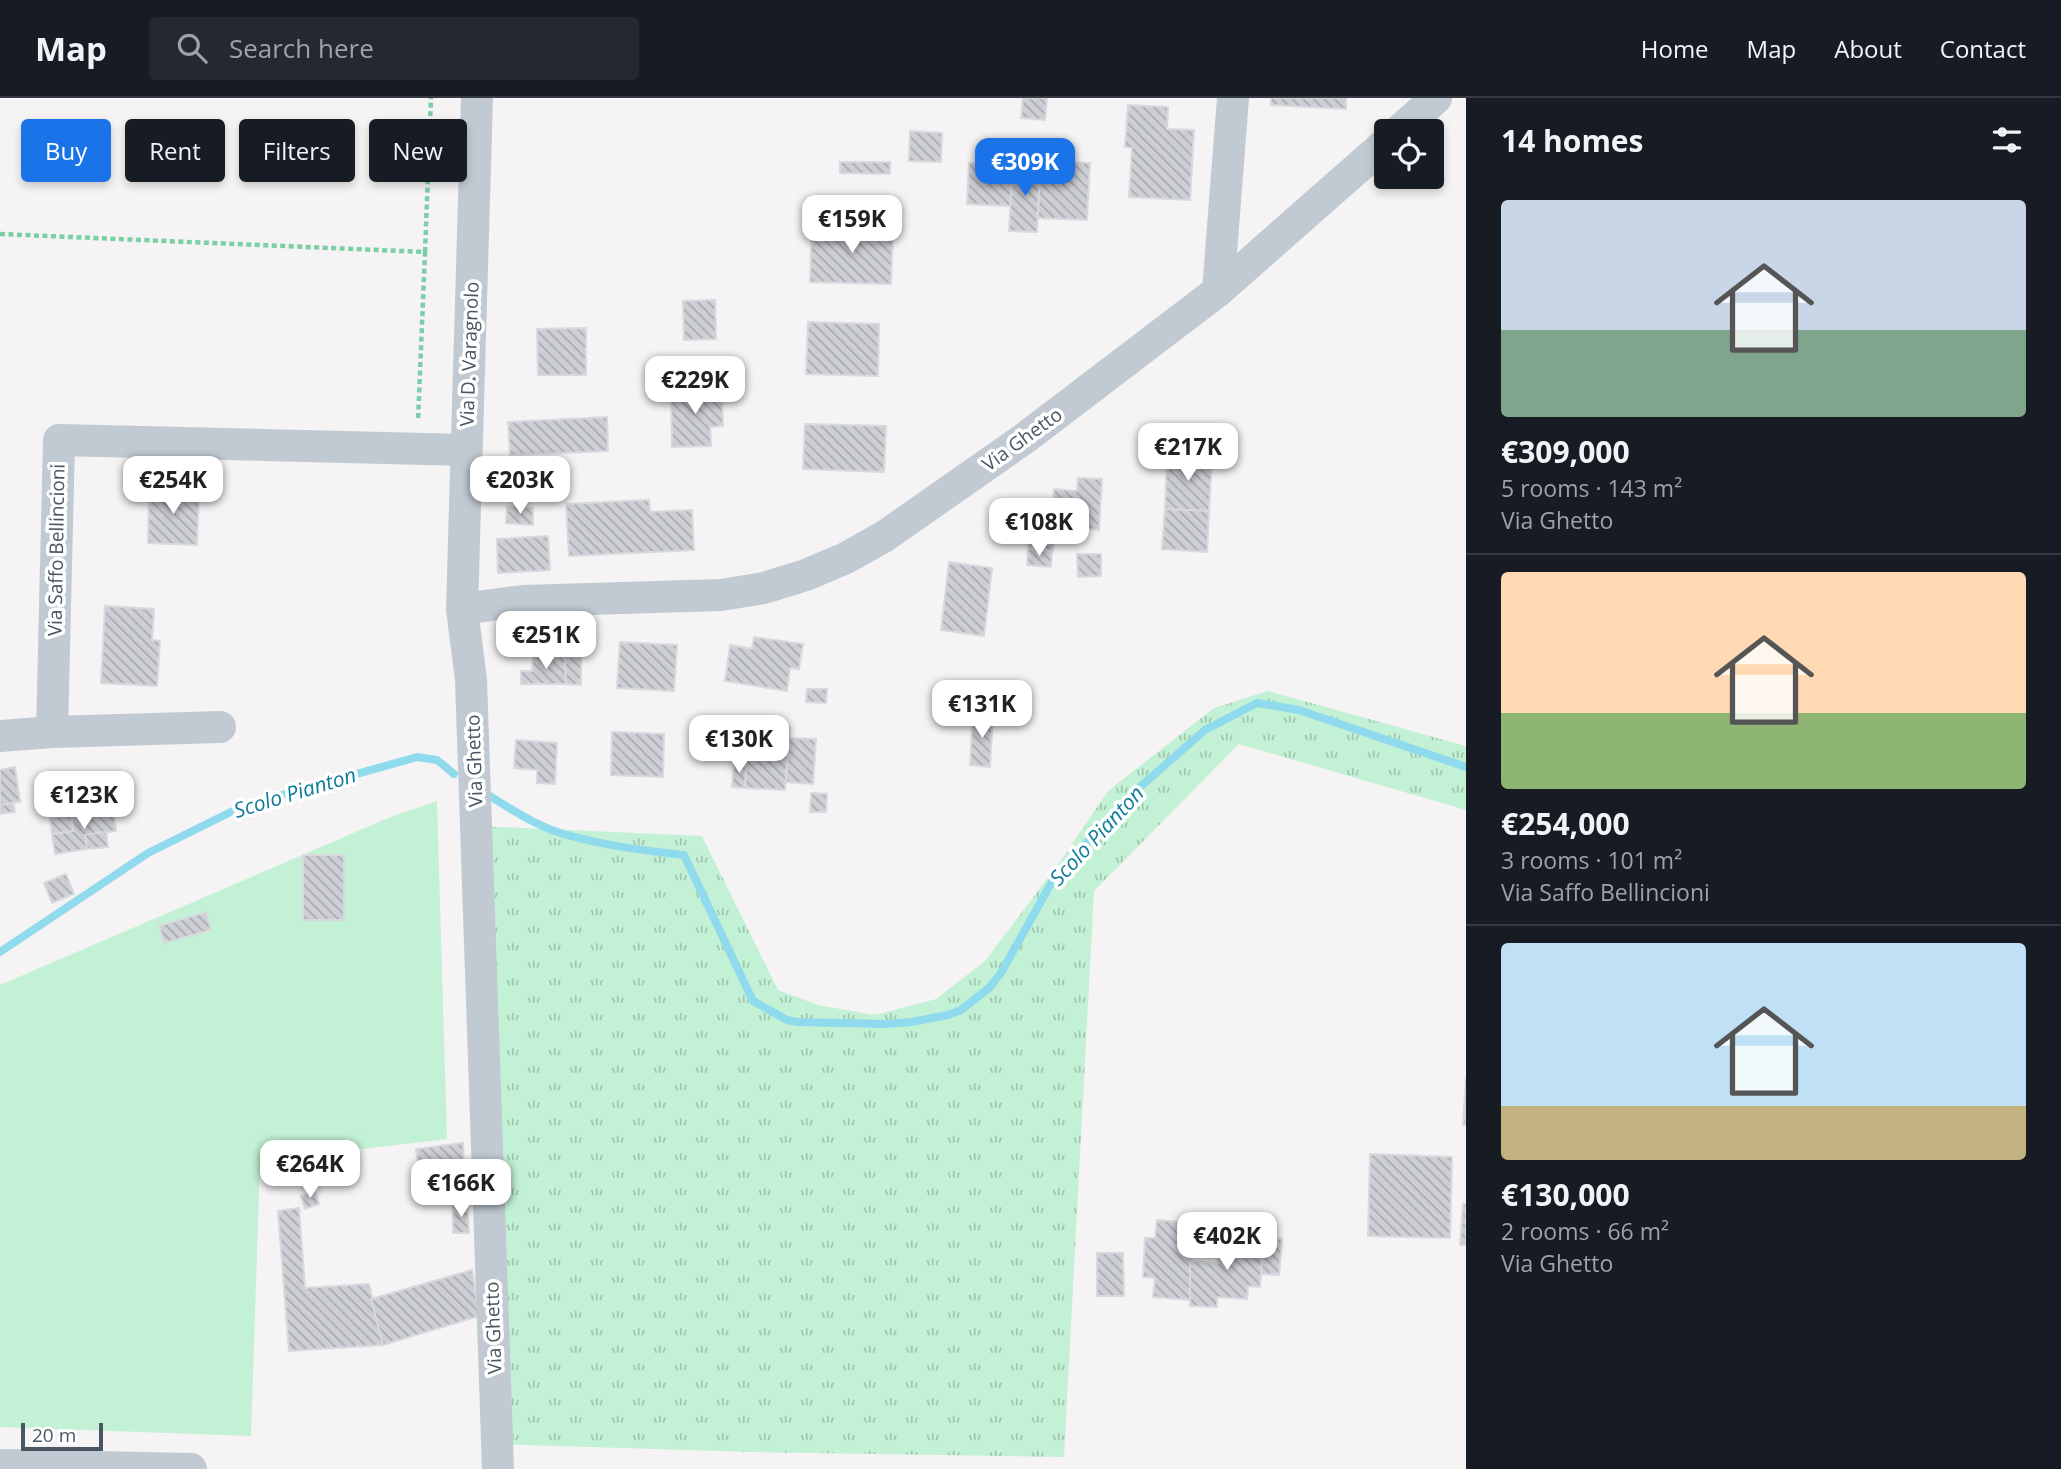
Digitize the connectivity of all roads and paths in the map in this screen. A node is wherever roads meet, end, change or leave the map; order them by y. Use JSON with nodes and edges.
{"nodes":[{"id":1,"x":431,"y":98,"type":"edge"},
{"id":2,"x":477,"y":98,"type":"edge"},
{"id":3,"x":1233,"y":98,"type":"edge"},
{"id":4,"x":1436,"y":98,"type":"edge"},
{"id":5,"x":1412,"y":119,"type":"edge"},
{"id":6,"x":1374,"y":154,"type":"edge"},
{"id":7,"x":0,"y":234,"type":"edge"},
{"id":8,"x":425,"y":252,"type":"junction"},
{"id":9,"x":1218,"y":291,"type":"junction"},
{"id":10,"x":417,"y":450,"type":"junction"},
{"id":11,"x":466,"y":450,"type":"junction"},
{"id":12,"x":462,"y":609,"type":"junction"},
{"id":13,"x":220,"y":727,"type":"dead end"},
{"id":14,"x":52,"y":732,"type":"junction"},
{"id":15,"x":0,"y":736,"type":"edge"},
{"id":16,"x":0,"y":1465,"type":"edge"},
{"id":17,"x":191,"y":1469,"type":"edge"},
{"id":18,"x":498,"y":1469,"type":"edge"}],
"edges":[{"from":1,"to":8,"type":"path"},
{"from":2,"to":11,"type":"street","name":"Via D. Varagnolo"},
{"from":3,"to":9,"type":"street"},
{"from":4,"to":5,"type":"street"},
{"from":6,"to":9,"type":"street","name":"Via Ghetto"},
{"from":7,"to":8,"type":"path"},
{"from":8,"to":10,"type":"path"},
{"from":9,"to":12,"type":"street","name":"Via Ghetto"},
{"from":10,"to":11,"type":"street","name":"Via Saffo Bellincioni"},
{"from":10,"to":14,"type":"street","name":"Via Saffo Bellincioni"},
{"from":11,"to":12,"type":"street","name":"Via D. Varagnolo"},
{"from":12,"to":18,"type":"street","name":"Via Ghetto"},
{"from":13,"to":14,"type":"street"},
{"from":14,"to":15,"type":"street"},
{"from":16,"to":17,"type":"street"}]}
